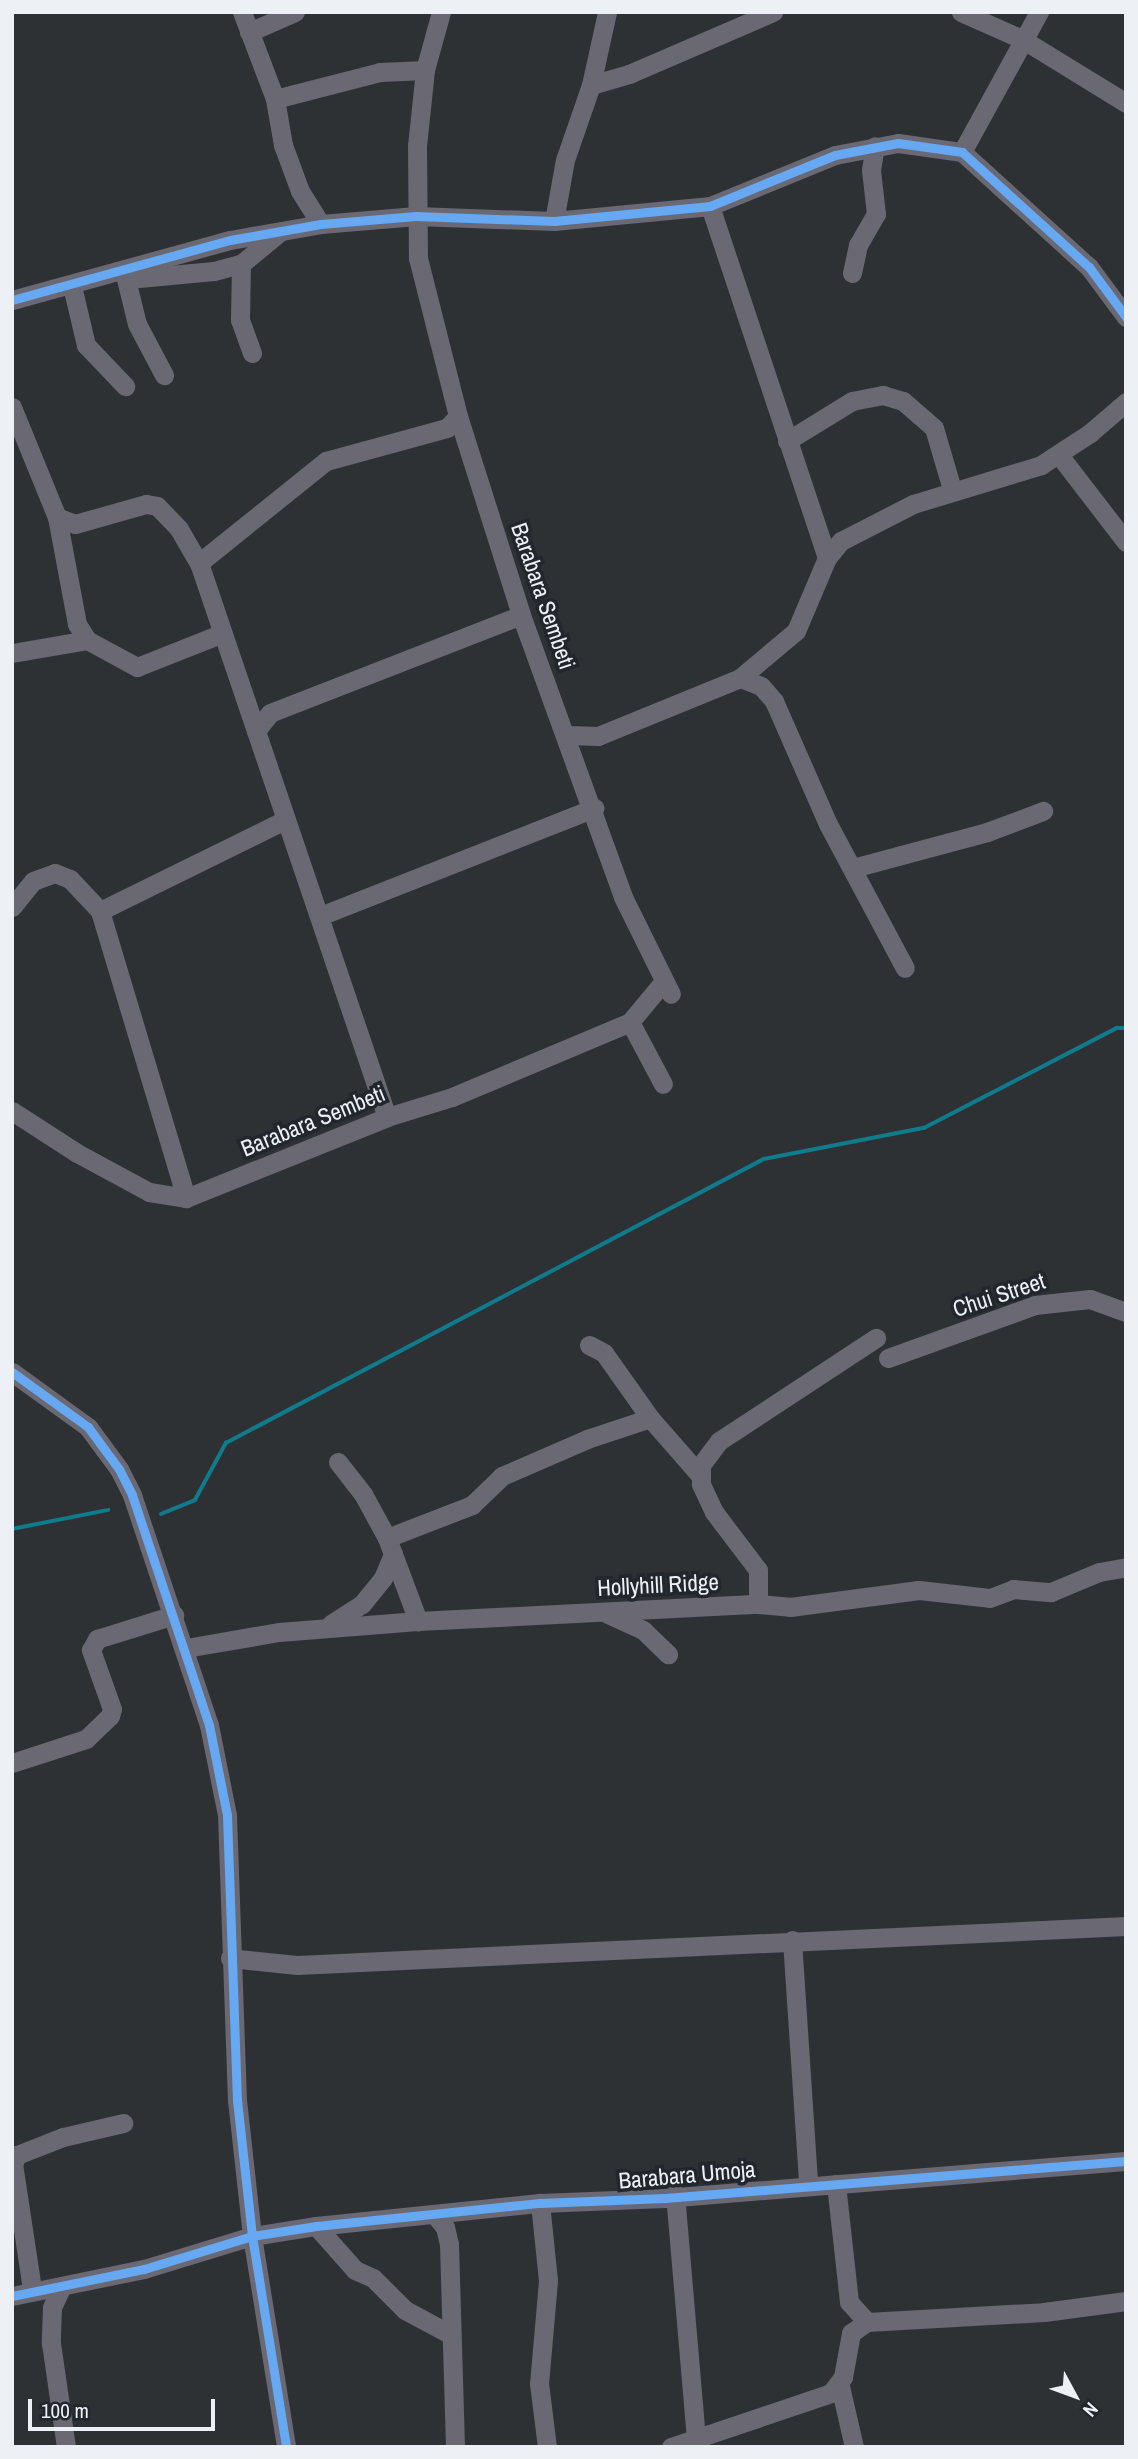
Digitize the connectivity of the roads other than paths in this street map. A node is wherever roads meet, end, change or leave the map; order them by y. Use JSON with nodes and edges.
{"nodes":[{"id":1,"x":242,"y":12,"type":"edge"},
{"id":2,"x":295,"y":12,"type":"edge"},
{"id":3,"x":441,"y":12,"type":"edge"},
{"id":4,"x":607,"y":12,"type":"edge"},
{"id":5,"x":961,"y":12,"type":"edge"},
{"id":6,"x":1040,"y":12,"type":"edge"},
{"id":7,"x":761,"y":14,"type":"edge"},
{"id":8,"x":249,"y":32,"type":"junction"},
{"id":9,"x":1022,"y":39,"type":"junction"},
{"id":10,"x":425,"y":70,"type":"junction"},
{"id":11,"x":590,"y":85,"type":"junction"},
{"id":12,"x":275,"y":99,"type":"junction"},
{"id":13,"x":1126,"y":103,"type":"edge"},
{"id":14,"x":876,"y":146,"type":"junction"},
{"id":15,"x":962,"y":152,"type":"junction"},
{"id":16,"x":710,"y":206,"type":"junction"},
{"id":17,"x":416,"y":216,"type":"junction"},
{"id":18,"x":554,"y":221,"type":"junction"},
{"id":19,"x":321,"y":224,"type":"junction"},
{"id":20,"x":281,"y":231,"type":"junction"},
{"id":21,"x":241,"y":264,"type":"junction"},
{"id":22,"x":852,"y":273,"type":"dead end"},
{"id":23,"x":127,"y":274,"type":"junction"},
{"id":24,"x":72,"y":286,"type":"junction"},
{"id":25,"x":1119,"y":293,"type":"edge"},
{"id":26,"x":12,"y":300,"type":"edge"},
{"id":27,"x":1126,"y":317,"type":"edge"},
{"id":28,"x":252,"y":353,"type":"dead end"},
{"id":29,"x":164,"y":375,"type":"dead end"},
{"id":30,"x":125,"y":386,"type":"dead end"},
{"id":31,"x":1126,"y":402,"type":"edge"},
{"id":32,"x":12,"y":407,"type":"edge"},
{"id":33,"x":458,"y":416,"type":"junction"},
{"id":34,"x":787,"y":441,"type":"junction"},
{"id":35,"x":1059,"y":455,"type":"junction"},
{"id":36,"x":952,"y":489,"type":"junction"},
{"id":37,"x":57,"y":517,"type":"junction"},
{"id":38,"x":1126,"y":542,"type":"edge"},
{"id":39,"x":827,"y":558,"type":"junction"},
{"id":40,"x":198,"y":563,"type":"junction"},
{"id":41,"x":521,"y":615,"type":"junction"},
{"id":42,"x":223,"y":633,"type":"junction"},
{"id":43,"x":87,"y":640,"type":"junction"},
{"id":44,"x":12,"y":653,"type":"edge"},
{"id":45,"x":740,"y":678,"type":"junction"},
{"id":46,"x":256,"y":731,"type":"junction"},
{"id":47,"x":568,"y":735,"type":"junction"},
{"id":48,"x":594,"y":808,"type":"junction"},
{"id":49,"x":1043,"y":811,"type":"dead end"},
{"id":50,"x":285,"y":820,"type":"junction"},
{"id":51,"x":853,"y":868,"type":"junction"},
{"id":52,"x":12,"y":907,"type":"edge"},
{"id":53,"x":100,"y":911,"type":"junction"},
{"id":54,"x":320,"y":916,"type":"junction"},
{"id":55,"x":905,"y":968,"type":"dead end"},
{"id":56,"x":630,"y":1022,"type":"junction"},
{"id":57,"x":663,"y":1084,"type":"dead end"},
{"id":58,"x":12,"y":1111,"type":"edge"},
{"id":59,"x":387,"y":1117,"type":"junction"},
{"id":60,"x":186,"y":1198,"type":"junction"},
{"id":61,"x":1126,"y":1312,"type":"edge"},
{"id":62,"x":876,"y":1338,"type":"dead end"},
{"id":63,"x":589,"y":1345,"type":"dead end"},
{"id":64,"x":888,"y":1358,"type":"dead end"},
{"id":65,"x":12,"y":1372,"type":"edge"},
{"id":66,"x":650,"y":1418,"type":"junction"},
{"id":67,"x":338,"y":1462,"type":"dead end"},
{"id":68,"x":699,"y":1474,"type":"junction"},
{"id":69,"x":390,"y":1546,"type":"junction"},
{"id":70,"x":1126,"y":1567,"type":"edge"},
{"id":71,"x":758,"y":1604,"type":"junction"},
{"id":72,"x":605,"y":1612,"type":"junction"},
{"id":73,"x":174,"y":1615,"type":"junction"},
{"id":74,"x":418,"y":1621,"type":"junction"},
{"id":75,"x":320,"y":1630,"type":"junction"},
{"id":76,"x":186,"y":1648,"type":"junction"},
{"id":77,"x":668,"y":1654,"type":"dead end"},
{"id":78,"x":12,"y":1763,"type":"edge"},
{"id":79,"x":1126,"y":1926,"type":"edge"},
{"id":80,"x":792,"y":1940,"type":"junction"},
{"id":81,"x":230,"y":1958,"type":"junction"},
{"id":82,"x":122,"y":2123,"type":"dead end"},
{"id":83,"x":1126,"y":2161,"type":"edge"},
{"id":84,"x":808,"y":2184,"type":"junction"},
{"id":85,"x":836,"y":2184,"type":"junction"},
{"id":86,"x":675,"y":2194,"type":"junction"},
{"id":87,"x":540,"y":2203,"type":"junction"},
{"id":88,"x":434,"y":2214,"type":"junction"},
{"id":89,"x":316,"y":2226,"type":"junction"},
{"id":90,"x":252,"y":2236,"type":"junction"},
{"id":91,"x":62,"y":2286,"type":"junction"},
{"id":92,"x":32,"y":2290,"type":"junction"},
{"id":93,"x":12,"y":2296,"type":"edge"},
{"id":94,"x":1126,"y":2301,"type":"edge"},
{"id":95,"x":860,"y":2320,"type":"junction"},
{"id":96,"x":450,"y":2334,"type":"junction"},
{"id":97,"x":840,"y":2386,"type":"junction"},
{"id":98,"x":696,"y":2438,"type":"junction"},
{"id":99,"x":66,"y":2447,"type":"edge"},
{"id":100,"x":286,"y":2447,"type":"edge"},
{"id":101,"x":455,"y":2447,"type":"edge"},
{"id":102,"x":547,"y":2447,"type":"edge"},
{"id":103,"x":671,"y":2447,"type":"edge"},
{"id":104,"x":854,"y":2447,"type":"edge"}],
"edges":[{"from":1,"to":8,"type":"street"},
{"from":2,"to":8,"type":"street"},
{"from":3,"to":10,"type":"street","name":"Barabara Sembeti"},
{"from":4,"to":11,"type":"street"},
{"from":5,"to":9,"type":"street"},
{"from":6,"to":9,"type":"street"},
{"from":7,"to":11,"type":"street"},
{"from":8,"to":12,"type":"street"},
{"from":9,"to":13,"type":"street"},
{"from":9,"to":15,"type":"street"},
{"from":10,"to":12,"type":"street"},
{"from":10,"to":17,"type":"street","name":"Barabara Sembeti"},
{"from":11,"to":18,"type":"street"},
{"from":12,"to":19,"type":"street"},
{"from":14,"to":15,"type":"street"},
{"from":14,"to":16,"type":"street"},
{"from":14,"to":22,"type":"street"},
{"from":15,"to":25,"type":"street"},
{"from":16,"to":18,"type":"street"},
{"from":16,"to":34,"type":"street"},
{"from":17,"to":18,"type":"street"},
{"from":17,"to":19,"type":"street"},
{"from":17,"to":33,"type":"street","name":"Barabara Sembeti"},
{"from":19,"to":20,"type":"street"},
{"from":20,"to":21,"type":"street"},
{"from":20,"to":23,"type":"street"},
{"from":21,"to":23,"type":"street"},
{"from":21,"to":28,"type":"street"},
{"from":23,"to":24,"type":"street"},
{"from":23,"to":29,"type":"street"},
{"from":24,"to":26,"type":"street"},
{"from":24,"to":30,"type":"street"},
{"from":25,"to":27,"type":"street"},
{"from":31,"to":35,"type":"street"},
{"from":32,"to":37,"type":"street"},
{"from":33,"to":40,"type":"street"},
{"from":33,"to":41,"type":"street","name":"Barabara Sembeti"},
{"from":34,"to":36,"type":"street"},
{"from":34,"to":39,"type":"street"},
{"from":35,"to":36,"type":"street"},
{"from":35,"to":38,"type":"street"},
{"from":36,"to":39,"type":"street"},
{"from":37,"to":40,"type":"street"},
{"from":37,"to":43,"type":"street"},
{"from":39,"to":45,"type":"street"},
{"from":40,"to":42,"type":"street"},
{"from":41,"to":46,"type":"street"},
{"from":41,"to":47,"type":"street","name":"Barabara Sembeti"},
{"from":42,"to":43,"type":"street"},
{"from":42,"to":46,"type":"street"},
{"from":43,"to":44,"type":"street"},
{"from":45,"to":47,"type":"street"},
{"from":45,"to":51,"type":"street"},
{"from":46,"to":50,"type":"street"},
{"from":47,"to":48,"type":"street","name":"Barabara Sembeti"},
{"from":48,"to":54,"type":"street"},
{"from":48,"to":56,"type":"street","name":"Barabara Sembeti"},
{"from":49,"to":51,"type":"street"},
{"from":50,"to":53,"type":"street"},
{"from":50,"to":54,"type":"street"},
{"from":51,"to":55,"type":"street"},
{"from":52,"to":53,"type":"street"},
{"from":53,"to":60,"type":"street"},
{"from":54,"to":59,"type":"street"},
{"from":56,"to":57,"type":"street"},
{"from":56,"to":59,"type":"street","name":"Barabara Sembeti"},
{"from":58,"to":60,"type":"street"},
{"from":59,"to":60,"type":"street","name":"Barabara Sembeti"},
{"from":61,"to":64,"type":"street","name":"Chui Street"},
{"from":62,"to":68,"type":"street"},
{"from":63,"to":66,"type":"street"},
{"from":65,"to":73,"type":"street"},
{"from":66,"to":68,"type":"street"},
{"from":66,"to":69,"type":"street"},
{"from":67,"to":69,"type":"street"},
{"from":68,"to":71,"type":"street"},
{"from":69,"to":74,"type":"street"},
{"from":69,"to":75,"type":"street"},
{"from":70,"to":71,"type":"street","name":"Hollyhill Ridge"},
{"from":71,"to":72,"type":"street","name":"Hollyhill Ridge"},
{"from":72,"to":74,"type":"street","name":"Hollyhill Ridge"},
{"from":72,"to":77,"type":"street"},
{"from":73,"to":76,"type":"street"},
{"from":73,"to":78,"type":"street"},
{"from":74,"to":75,"type":"street","name":"Hollyhill Ridge"},
{"from":75,"to":76,"type":"street","name":"Hollyhill Ridge"},
{"from":76,"to":81,"type":"street"},
{"from":79,"to":80,"type":"street"},
{"from":80,"to":81,"type":"street"},
{"from":80,"to":84,"type":"street"},
{"from":81,"to":90,"type":"street"},
{"from":82,"to":92,"type":"street"},
{"from":83,"to":85,"type":"street","name":"Barabara Umoja"},
{"from":84,"to":85,"type":"street","name":"Barabara Umoja"},
{"from":84,"to":86,"type":"street","name":"Barabara Umoja"},
{"from":85,"to":95,"type":"street"},
{"from":86,"to":87,"type":"street","name":"Barabara Umoja"},
{"from":86,"to":98,"type":"street"},
{"from":87,"to":88,"type":"street","name":"Barabara Umoja"},
{"from":87,"to":102,"type":"street"},
{"from":88,"to":89,"type":"street","name":"Barabara Umoja"},
{"from":88,"to":96,"type":"street"},
{"from":89,"to":90,"type":"street","name":"Barabara Umoja"},
{"from":89,"to":96,"type":"street"},
{"from":90,"to":91,"type":"street","name":"Barabara Umoja"},
{"from":90,"to":100,"type":"street"},
{"from":91,"to":92,"type":"street","name":"Barabara Umoja"},
{"from":91,"to":99,"type":"street"},
{"from":92,"to":93,"type":"street","name":"Barabara Umoja"},
{"from":94,"to":95,"type":"street"},
{"from":95,"to":97,"type":"street"},
{"from":96,"to":101,"type":"street"},
{"from":97,"to":98,"type":"street"},
{"from":97,"to":104,"type":"street"},
{"from":98,"to":103,"type":"street"}]}
